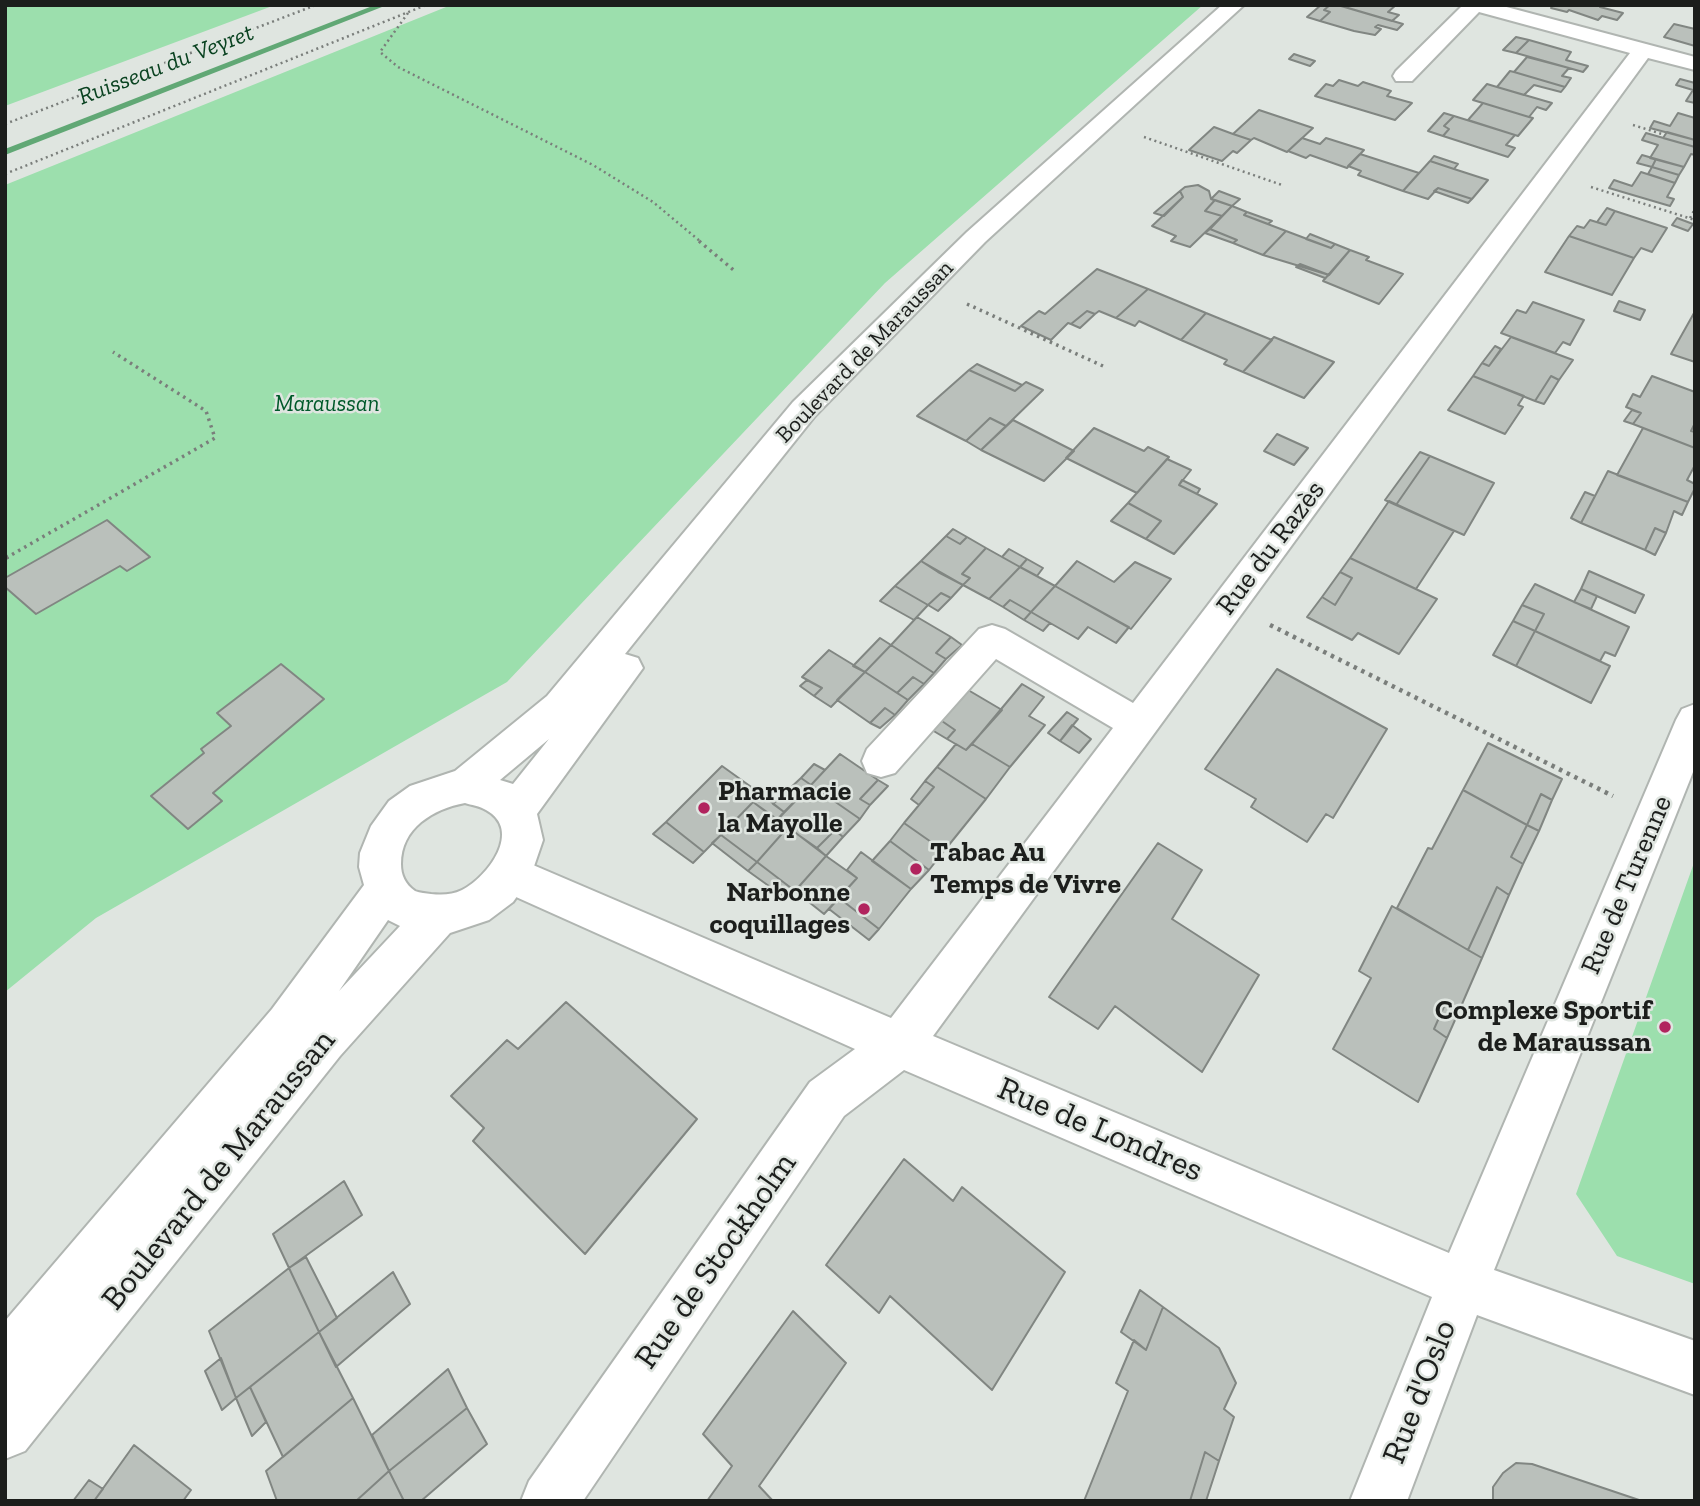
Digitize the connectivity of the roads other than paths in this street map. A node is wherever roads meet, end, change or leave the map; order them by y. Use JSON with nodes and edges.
{"nodes":[{"id":1,"x":1234,"y":5,"type":"edge"},
{"id":2,"x":1258,"y":5,"type":"edge"},
{"id":3,"x":1487,"y":6,"type":"edge"},
{"id":4,"x":1643,"y":50,"type":"junction"},
{"id":5,"x":1695,"y":64,"type":"edge"},
{"id":6,"x":1404,"y":76,"type":"dead end"},
{"id":7,"x":1695,"y":720,"type":"edge"},
{"id":8,"x":1139,"y":725,"type":"junction"},
{"id":9,"x":881,"y":761,"type":"dead end"},
{"id":10,"x":466,"y":786,"type":"junction"},
{"id":11,"x":516,"y":811,"type":"junction"},
{"id":12,"x":511,"y":875,"type":"junction"},
{"id":13,"x":385,"y":890,"type":"junction"},
{"id":14,"x":439,"y":915,"type":"junction"},
{"id":15,"x":899,"y":1045,"type":"junction"},
{"id":16,"x":1462,"y":1284,"type":"junction"},
{"id":17,"x":5,"y":1363,"type":"edge"},
{"id":18,"x":1695,"y":1368,"type":"edge"},
{"id":19,"x":5,"y":1431,"type":"edge"},
{"id":20,"x":553,"y":1499,"type":"edge"},
{"id":21,"x":1378,"y":1501,"type":"edge"}],
"edges":[{"from":1,"to":10,"type":"main road","name":"Boulevard de Maraussan"},
{"from":2,"to":11,"type":"main road","name":"Boulevard de Maraussan"},
{"from":3,"to":4,"type":"main road"},
{"from":3,"to":6,"type":"main road"},
{"from":4,"to":5,"type":"main road"},
{"from":4,"to":8,"type":"main road","name":"Rue du Razès"},
{"from":7,"to":16,"type":"main road","name":"Rue de Turenne"},
{"from":8,"to":9,"type":"main road"},
{"from":8,"to":15,"type":"main road","name":"Rue du Razès"},
{"from":10,"to":11,"type":"main road"},
{"from":10,"to":13,"type":"main road"},
{"from":11,"to":12,"type":"main road"},
{"from":12,"to":14,"type":"main road"},
{"from":12,"to":15,"type":"main road","name":"Rue de Londres"},
{"from":13,"to":14,"type":"main road"},
{"from":13,"to":17,"type":"main road","name":"Boulevard de Maraussan"},
{"from":14,"to":19,"type":"main road","name":"Boulevard de Maraussan"},
{"from":15,"to":16,"type":"main road","name":"Rue de Londres"},
{"from":15,"to":20,"type":"main road","name":"Rue de Stockholm"},
{"from":16,"to":18,"type":"main road","name":"Rue de Londres"},
{"from":16,"to":21,"type":"main road","name":"Rue d'Oslo"}]}
